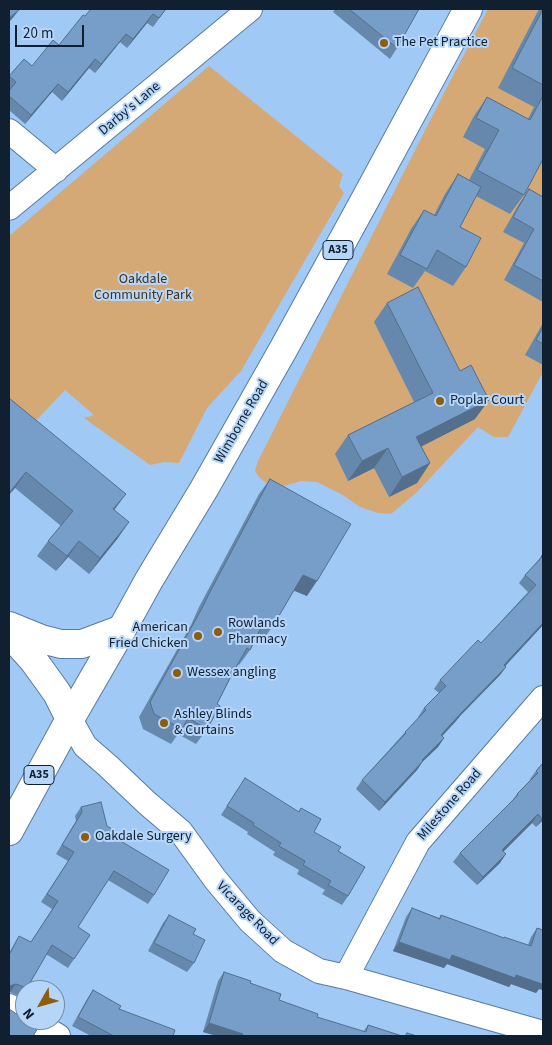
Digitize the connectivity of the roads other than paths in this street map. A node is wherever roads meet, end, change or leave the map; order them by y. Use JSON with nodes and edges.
{"nodes":[{"id":1,"x":250,"y":9,"type":"edge"},
{"id":2,"x":468,"y":9,"type":"edge"},
{"id":3,"x":9,"y":131,"type":"edge"},
{"id":4,"x":56,"y":170,"type":"junction"},
{"id":5,"x":9,"y":208,"type":"edge"},
{"id":6,"x":9,"y":626,"type":"edge"},
{"id":7,"x":122,"y":629,"type":"junction"},
{"id":8,"x":9,"y":633,"type":"edge"},
{"id":9,"x":543,"y":698,"type":"edge"},
{"id":10,"x":70,"y":719,"type":"junction"},
{"id":11,"x":9,"y":831,"type":"edge"},
{"id":12,"x":346,"y":977,"type":"junction"},
{"id":13,"x":543,"y":1033,"type":"edge"}],
"edges":[{"from":1,"to":4,"type":"street","name":"Darby's Lane"},
{"from":2,"to":7,"type":"main road","name":"Wimborne Road","number":"A35"},
{"from":3,"to":4,"type":"street"},
{"from":4,"to":5,"type":"street","name":"Darby's Lane"},
{"from":6,"to":7,"type":"main road"},
{"from":7,"to":10,"type":"main road","name":"Wimborne Road","number":"A35"},
{"from":8,"to":10,"type":"main road"},
{"from":9,"to":12,"type":"street","name":"Milestone Road"},
{"from":10,"to":11,"type":"main road","name":"Wimborne Road","number":"A35"},
{"from":10,"to":12,"type":"street","name":"Vicarage Road"},
{"from":12,"to":13,"type":"street","name":"Vicarage Road"}]}
